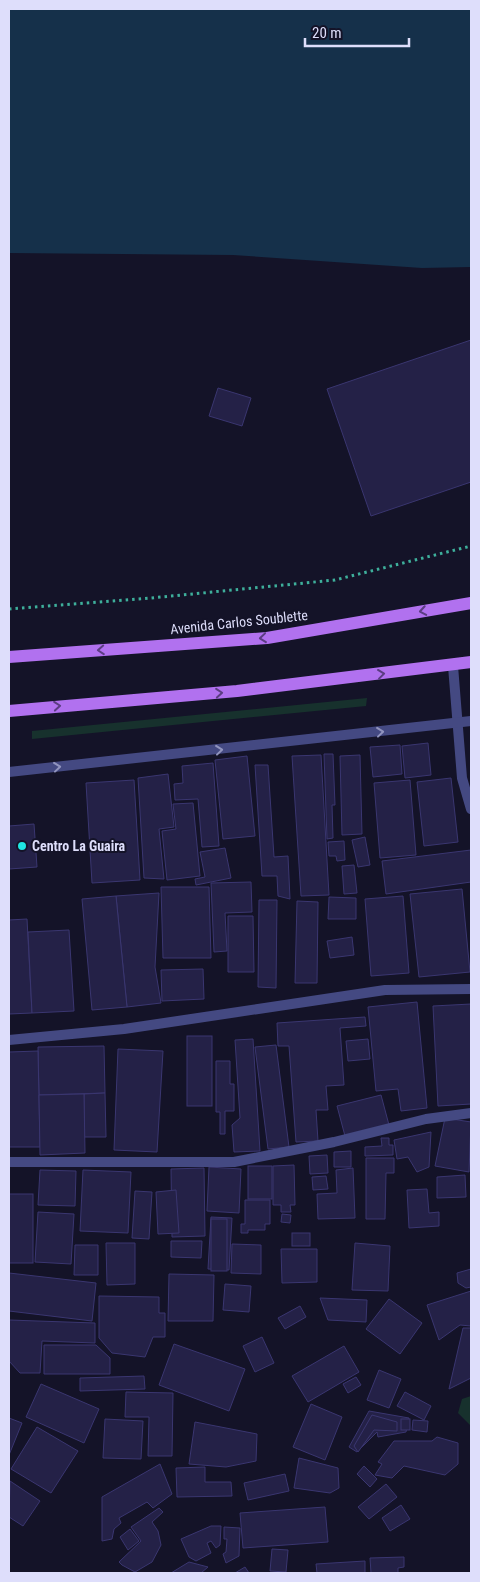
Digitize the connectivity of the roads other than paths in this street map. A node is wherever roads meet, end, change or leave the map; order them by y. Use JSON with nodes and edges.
{"nodes":[{"id":1,"x":471,"y":603,"type":"edge"},
{"id":2,"x":9,"y":657,"type":"edge"},
{"id":3,"x":471,"y":662,"type":"edge"},
{"id":4,"x":453,"y":666,"type":"junction"},
{"id":5,"x":9,"y":711,"type":"edge"},
{"id":6,"x":471,"y":721,"type":"edge"},
{"id":7,"x":457,"y":724,"type":"junction"},
{"id":8,"x":9,"y":772,"type":"edge"},
{"id":9,"x":471,"y":809,"type":"edge"},
{"id":10,"x":471,"y":989,"type":"edge"},
{"id":11,"x":9,"y":1040,"type":"edge"},
{"id":12,"x":471,"y":1113,"type":"edge"},
{"id":13,"x":9,"y":1162,"type":"edge"}],
"edges":[{"from":1,"to":2,"type":"main road","name":"Avenida Carlos Soublette","one_way":true},
{"from":3,"to":4,"type":"main road"},
{"from":5,"to":4,"type":"main road","one_way":true},
{"from":4,"to":7,"type":"street"},
{"from":6,"to":7,"type":"street"},
{"from":8,"to":7,"type":"street","one_way":true},
{"from":7,"to":9,"type":"street"},
{"from":10,"to":11,"type":"street"},
{"from":12,"to":13,"type":"street"}]}
